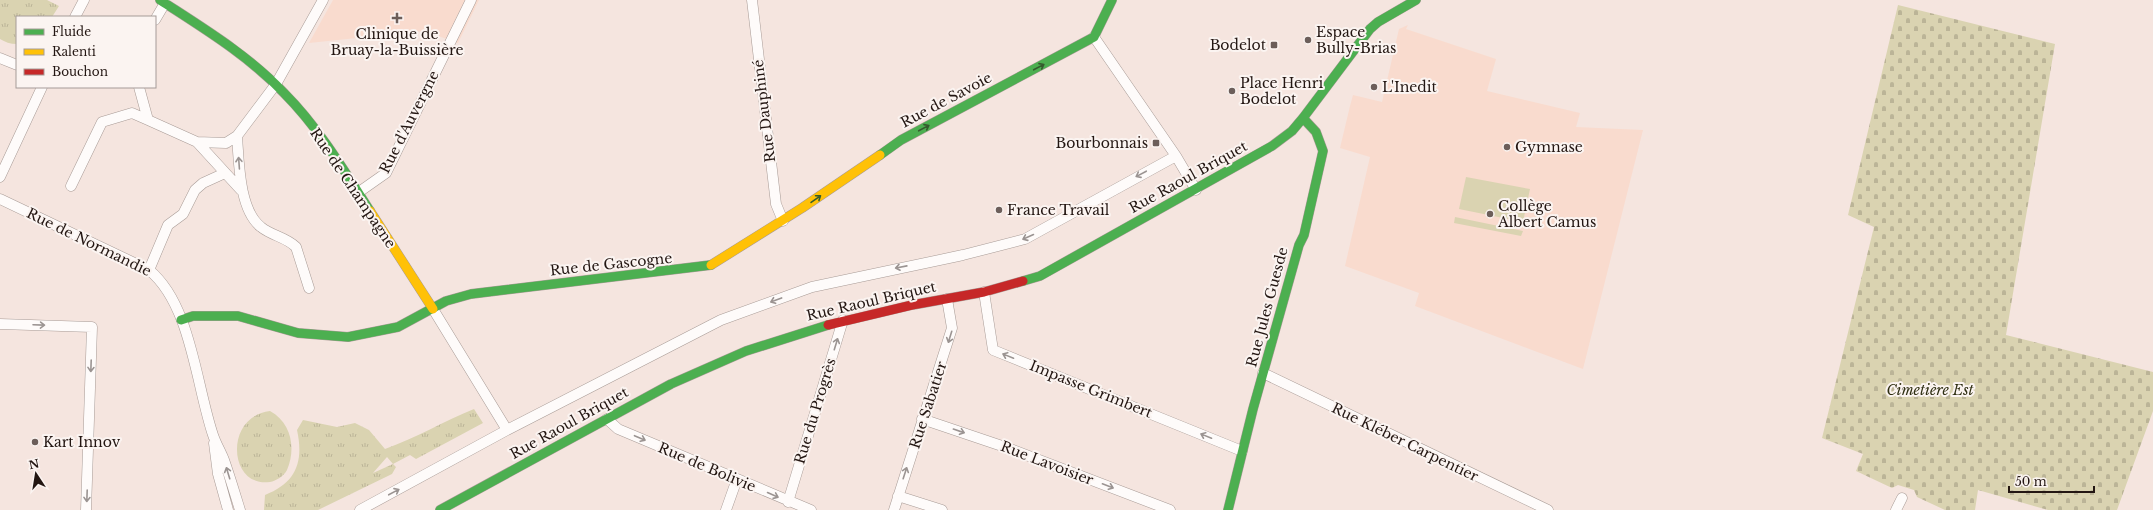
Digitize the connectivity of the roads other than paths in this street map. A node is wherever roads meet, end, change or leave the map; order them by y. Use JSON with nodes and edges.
{"nodes":[{"id":1,"x":84,"y":0,"type":"edge"},
{"id":2,"x":323,"y":0,"type":"edge"},
{"id":3,"x":471,"y":0,"type":"edge"},
{"id":4,"x":752,"y":0,"type":"edge"},
{"id":5,"x":1112,"y":0,"type":"edge"},
{"id":6,"x":1416,"y":0,"type":"edge"},
{"id":7,"x":162,"y":1,"type":"edge"},
{"id":8,"x":76,"y":16,"type":"edge"},
{"id":9,"x":156,"y":17,"type":"edge"},
{"id":10,"x":1094,"y":37,"type":"junction"},
{"id":11,"x":0,"y":58,"type":"edge"},
{"id":12,"x":16,"y":65,"type":"edge"},
{"id":13,"x":276,"y":84,"type":"junction"},
{"id":14,"x":42,"y":88,"type":"edge"},
{"id":15,"x":139,"y":88,"type":"edge"},
{"id":16,"x":1303,"y":118,"type":"junction"},
{"id":17,"x":148,"y":120,"type":"junction"},
{"id":18,"x":238,"y":136,"type":"junction"},
{"id":19,"x":197,"y":142,"type":"junction"},
{"id":20,"x":1176,"y":156,"type":"junction"},
{"id":21,"x":226,"y":173,"type":"junction"},
{"id":22,"x":0,"y":177,"type":"edge"},
{"id":23,"x":71,"y":186,"type":"dead end"},
{"id":24,"x":241,"y":190,"type":"junction"},
{"id":25,"x":1196,"y":190,"type":"junction"},
{"id":26,"x":359,"y":192,"type":"junction"},
{"id":27,"x":0,"y":199,"type":"edge"},
{"id":28,"x":783,"y":221,"type":"junction"},
{"id":29,"x":149,"y":270,"type":"junction"},
{"id":30,"x":309,"y":288,"type":"dead end"},
{"id":31,"x":984,"y":292,"type":"junction"},
{"id":32,"x":947,"y":299,"type":"junction"},
{"id":33,"x":433,"y":309,"type":"junction"},
{"id":34,"x":181,"y":320,"type":"junction"},
{"id":35,"x":843,"y":320,"type":"junction"},
{"id":36,"x":0,"y":324,"type":"edge"},
{"id":37,"x":1263,"y":373,"type":"junction"},
{"id":38,"x":607,"y":419,"type":"junction"},
{"id":39,"x":922,"y":419,"type":"junction"},
{"id":40,"x":507,"y":430,"type":"junction"},
{"id":41,"x":214,"y":435,"type":"junction"},
{"id":42,"x":1242,"y":450,"type":"junction"},
{"id":43,"x":737,"y":479,"type":"junction"},
{"id":44,"x":898,"y":496,"type":"junction"},
{"id":45,"x":1902,"y":498,"type":"dead end"},
{"id":46,"x":788,"y":502,"type":"junction"},
{"id":47,"x":86,"y":510,"type":"edge"},
{"id":48,"x":228,"y":510,"type":"edge"},
{"id":49,"x":240,"y":510,"type":"edge"},
{"id":50,"x":360,"y":510,"type":"edge"},
{"id":51,"x":440,"y":510,"type":"edge"},
{"id":52,"x":726,"y":510,"type":"edge"},
{"id":53,"x":811,"y":510,"type":"edge"},
{"id":54,"x":894,"y":510,"type":"edge"},
{"id":55,"x":942,"y":510,"type":"edge"},
{"id":56,"x":1170,"y":510,"type":"edge"},
{"id":57,"x":1228,"y":510,"type":"edge"},
{"id":58,"x":1548,"y":510,"type":"edge"},
{"id":59,"x":1896,"y":510,"type":"edge"}],
"edges":[{"from":1,"to":8,"type":"street"},
{"from":2,"to":13,"type":"street"},
{"from":3,"to":26,"type":"street","name":"Rue d'Auvergne"},
{"from":4,"to":28,"type":"street","name":"Rue Dauphiné"},
{"from":5,"to":10,"type":"street"},
{"from":6,"to":16,"type":"street","name":"Rue Raoul Briquet"},
{"from":7,"to":9,"type":"street"},
{"from":7,"to":13,"type":"street","name":"Rue de Champagne"},
{"from":10,"to":20,"type":"street"},
{"from":28,"to":10,"type":"street","name":"Rue de Savoie","one_way":true},
{"from":11,"to":12,"type":"street"},
{"from":13,"to":18,"type":"street"},
{"from":13,"to":26,"type":"street","name":"Rue de Champagne"},
{"from":14,"to":22,"type":"street"},
{"from":15,"to":17,"type":"street"},
{"from":16,"to":25,"type":"street","name":"Rue Raoul Briquet"},
{"from":16,"to":37,"type":"street","name":"Rue Jules Guesde"},
{"from":17,"to":19,"type":"street"},
{"from":17,"to":23,"type":"street"},
{"from":18,"to":19,"type":"street"},
{"from":24,"to":18,"type":"street","one_way":true},
{"from":19,"to":21,"type":"street"},
{"from":20,"to":25,"type":"street"},
{"from":20,"to":40,"type":"street","one_way":true},
{"from":21,"to":24,"type":"street"},
{"from":21,"to":29,"type":"street"},
{"from":24,"to":30,"type":"street"},
{"from":25,"to":31,"type":"street","name":"Rue Raoul Briquet"},
{"from":26,"to":33,"type":"street","name":"Rue de Champagne"},
{"from":27,"to":29,"type":"street","name":"Rue de Normandie"},
{"from":28,"to":33,"type":"street","name":"Rue de Gascogne"},
{"from":29,"to":34,"type":"street","name":"Rue de Normandie"},
{"from":31,"to":32,"type":"street","name":"Rue Raoul Briquet"},
{"from":42,"to":31,"type":"street","name":"Impasse Grimbert","one_way":true},
{"from":32,"to":35,"type":"street","name":"Rue Raoul Briquet"},
{"from":32,"to":39,"type":"street","name":"Rue Sabatier","one_way":true},
{"from":33,"to":34,"type":"street"},
{"from":33,"to":40,"type":"street","name":"Rue de Champagne"},
{"from":34,"to":41,"type":"street","name":"Rue de Normandie"},
{"from":35,"to":38,"type":"street","name":"Rue Raoul Briquet"},
{"from":46,"to":35,"type":"street","name":"Rue du Progrès","one_way":true},
{"from":36,"to":47,"type":"street","one_way":true},
{"from":37,"to":42,"type":"street","name":"Rue Jules Guesde"},
{"from":37,"to":58,"type":"street","name":"Rue Kléber Carpentier"},
{"from":38,"to":43,"type":"street","name":"Rue de Bolivie","one_way":true},
{"from":38,"to":51,"type":"street","name":"Rue Raoul Briquet"},
{"from":44,"to":39,"type":"street","name":"Rue Sabatier","one_way":true},
{"from":39,"to":56,"type":"street","name":"Rue Lavoisier","one_way":true},
{"from":50,"to":40,"type":"street","one_way":true},
{"from":41,"to":48,"type":"street"},
{"from":49,"to":41,"type":"street","one_way":true},
{"from":42,"to":57,"type":"street","name":"Rue Jules Guesde"},
{"from":43,"to":46,"type":"street","name":"Rue de Bolivie","one_way":true},
{"from":43,"to":52,"type":"street"},
{"from":44,"to":54,"type":"street","name":"Rue Sabatier"},
{"from":44,"to":55,"type":"street"},
{"from":45,"to":59,"type":"street"},
{"from":46,"to":53,"type":"street","name":"Rue de Bolivie"}]}
